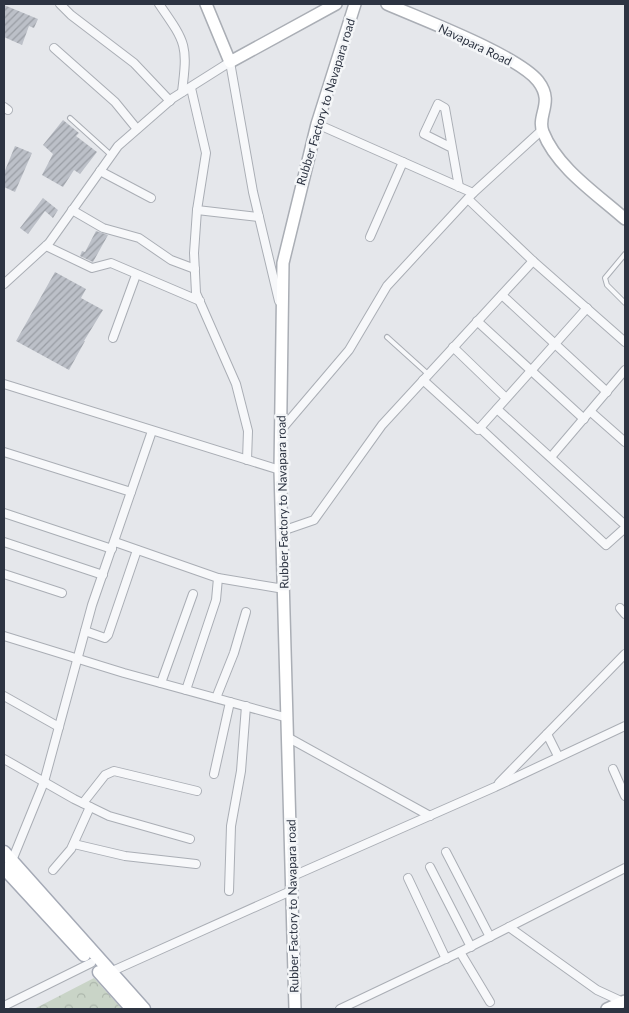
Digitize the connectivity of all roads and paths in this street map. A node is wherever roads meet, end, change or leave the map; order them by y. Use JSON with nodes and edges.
{"nodes":[{"id":1,"x":60,"y":4,"type":"edge"},
{"id":2,"x":159,"y":4,"type":"edge"},
{"id":3,"x":206,"y":4,"type":"edge"},
{"id":4,"x":336,"y":4,"type":"edge"},
{"id":5,"x":355,"y":4,"type":"edge"},
{"id":6,"x":387,"y":4,"type":"edge"},
{"id":7,"x":54,"y":48,"type":"dead end"},
{"id":8,"x":230,"y":62,"type":"junction"},
{"id":9,"x":191,"y":88,"type":"junction"},
{"id":10,"x":182,"y":92,"type":"junction"},
{"id":11,"x":170,"y":101,"type":"junction"},
{"id":12,"x":70,"y":118,"type":"dead end"},
{"id":13,"x":317,"y":124,"type":"junction"},
{"id":14,"x":137,"y":129,"type":"junction"},
{"id":15,"x":542,"y":130,"type":"junction"},
{"id":16,"x":452,"y":148,"type":"junction"},
{"id":17,"x":111,"y":156,"type":"junction"},
{"id":18,"x":403,"y":162,"type":"junction"},
{"id":19,"x":100,"y":170,"type":"junction"},
{"id":20,"x":459,"y":187,"type":"junction"},
{"id":21,"x":471,"y":196,"type":"junction"},
{"id":22,"x":152,"y":198,"type":"dead end"},
{"id":23,"x":72,"y":210,"type":"junction"},
{"id":24,"x":197,"y":210,"type":"junction"},
{"id":25,"x":259,"y":217,"type":"junction"},
{"id":26,"x":625,"y":219,"type":"edge"},
{"id":27,"x":370,"y":237,"type":"dead end"},
{"id":28,"x":46,"y":246,"type":"junction"},
{"id":29,"x":625,"y":254,"type":"edge"},
{"id":30,"x":533,"y":262,"type":"junction"},
{"id":31,"x":195,"y":268,"type":"junction"},
{"id":32,"x":136,"y":275,"type":"junction"},
{"id":33,"x":4,"y":284,"type":"edge"},
{"id":34,"x":502,"y":295,"type":"junction"},
{"id":35,"x":200,"y":301,"type":"junction"},
{"id":36,"x":625,"y":303,"type":"edge"},
{"id":37,"x":587,"y":308,"type":"junction"},
{"id":38,"x":282,"y":313,"type":"junction"},
{"id":39,"x":477,"y":321,"type":"junction"},
{"id":40,"x":387,"y":337,"type":"dead end"},
{"id":41,"x":113,"y":338,"type":"dead end"},
{"id":42,"x":625,"y":342,"type":"edge"},
{"id":43,"x":554,"y":345,"type":"junction"},
{"id":44,"x":453,"y":346,"type":"junction"},
{"id":45,"x":531,"y":370,"type":"junction"},
{"id":46,"x":625,"y":372,"type":"edge"},
{"id":47,"x":426,"y":377,"type":"junction"},
{"id":48,"x":4,"y":384,"type":"edge"},
{"id":49,"x":607,"y":392,"type":"junction"},
{"id":50,"x":506,"y":398,"type":"junction"},
{"id":51,"x":497,"y":409,"type":"junction"},
{"id":52,"x":591,"y":412,"type":"junction"},
{"id":53,"x":584,"y":419,"type":"junction"},
{"id":54,"x":480,"y":428,"type":"junction"},
{"id":55,"x":152,"y":430,"type":"junction"},
{"id":56,"x":281,"y":430,"type":"junction"},
{"id":57,"x":625,"y":442,"type":"edge"},
{"id":58,"x":4,"y":452,"type":"edge"},
{"id":59,"x":551,"y":457,"type":"junction"},
{"id":60,"x":247,"y":460,"type":"junction"},
{"id":61,"x":280,"y":470,"type":"junction"},
{"id":62,"x":131,"y":492,"type":"junction"},
{"id":63,"x":4,"y":513,"type":"edge"},
{"id":64,"x":625,"y":527,"type":"edge"},
{"id":65,"x":282,"y":530,"type":"junction"},
{"id":66,"x":4,"y":542,"type":"edge"},
{"id":67,"x":113,"y":546,"type":"junction"},
{"id":68,"x":137,"y":550,"type":"junction"},
{"id":69,"x":4,"y":574,"type":"edge"},
{"id":70,"x":103,"y":575,"type":"junction"},
{"id":71,"x":218,"y":578,"type":"junction"},
{"id":72,"x":284,"y":589,"type":"junction"},
{"id":73,"x":62,"y":593,"type":"dead end"},
{"id":74,"x":194,"y":594,"type":"dead end"},
{"id":75,"x":246,"y":612,"type":"dead end"},
{"id":76,"x":85,"y":631,"type":"junction"},
{"id":77,"x":4,"y":636,"type":"edge"},
{"id":78,"x":625,"y":654,"type":"edge"},
{"id":79,"x":78,"y":658,"type":"junction"},
{"id":80,"x":161,"y":683,"type":"junction"},
{"id":81,"x":186,"y":690,"type":"junction"},
{"id":82,"x":4,"y":696,"type":"edge"},
{"id":83,"x":216,"y":698,"type":"junction"},
{"id":84,"x":230,"y":702,"type":"junction"},
{"id":85,"x":246,"y":706,"type":"junction"},
{"id":86,"x":288,"y":718,"type":"junction"},
{"id":87,"x":625,"y":726,"type":"edge"},
{"id":88,"x":59,"y":727,"type":"junction"},
{"id":89,"x":547,"y":734,"type":"junction"},
{"id":90,"x":289,"y":738,"type":"junction"},
{"id":91,"x":558,"y":756,"type":"junction"},
{"id":92,"x":4,"y":759,"type":"edge"},
{"id":93,"x":613,"y":770,"type":"dead end"},
{"id":94,"x":214,"y":774,"type":"dead end"},
{"id":95,"x":44,"y":782,"type":"junction"},
{"id":96,"x":495,"y":788,"type":"junction"},
{"id":97,"x":197,"y":791,"type":"dead end"},
{"id":98,"x":625,"y":796,"type":"edge"},
{"id":99,"x":87,"y":805,"type":"junction"},
{"id":100,"x":430,"y":816,"type":"junction"},
{"id":101,"x":190,"y":839,"type":"dead end"},
{"id":102,"x":74,"y":844,"type":"junction"},
{"id":103,"x":446,"y":852,"type":"dead end"},
{"id":104,"x":7,"y":863,"type":"edge"},
{"id":105,"x":196,"y":864,"type":"dead end"},
{"id":106,"x":430,"y":866,"type":"dead end"},
{"id":107,"x":625,"y":868,"type":"edge"},
{"id":108,"x":53,"y":870,"type":"dead end"},
{"id":109,"x":293,"y":876,"type":"junction"},
{"id":110,"x":408,"y":878,"type":"dead end"},
{"id":111,"x":293,"y":890,"type":"junction"},
{"id":112,"x":229,"y":891,"type":"dead end"},
{"id":113,"x":509,"y":927,"type":"junction"},
{"id":114,"x":490,"y":937,"type":"junction"},
{"id":115,"x":471,"y":947,"type":"junction"},
{"id":116,"x":460,"y":952,"type":"junction"},
{"id":117,"x":446,"y":959,"type":"junction"},
{"id":118,"x":91,"y":963,"type":"junction"},
{"id":119,"x":106,"y":974,"type":"junction"},
{"id":120,"x":624,"y":1001,"type":"edge"},
{"id":121,"x":490,"y":1002,"type":"dead end"},
{"id":122,"x":4,"y":1006,"type":"edge"},
{"id":123,"x":132,"y":1009,"type":"edge"},
{"id":124,"x":144,"y":1009,"type":"edge"},
{"id":125,"x":296,"y":1009,"type":"edge"},
{"id":126,"x":340,"y":1009,"type":"edge"},
{"id":127,"x":607,"y":1009,"type":"edge"}],
"edges":[{"from":1,"to":11,"type":"street"},
{"from":2,"to":10,"type":"street"},
{"from":3,"to":8,"type":"street"},
{"from":4,"to":8,"type":"street"},
{"from":5,"to":13,"type":"street","name":"Rubber Factory to Navapara road"},
{"from":6,"to":15,"type":"street","name":"Navapara Road"},
{"from":7,"to":14,"type":"street"},
{"from":8,"to":9,"type":"street"},
{"from":8,"to":25,"type":"street"},
{"from":9,"to":10,"type":"street"},
{"from":9,"to":24,"type":"street"},
{"from":10,"to":11,"type":"street"},
{"from":11,"to":14,"type":"street"},
{"from":12,"to":17,"type":"lane"},
{"from":13,"to":18,"type":"street"},
{"from":13,"to":38,"type":"street","name":"Rubber Factory to Navapara road"},
{"from":14,"to":17,"type":"street"},
{"from":15,"to":21,"type":"street"},
{"from":15,"to":26,"type":"street"},
{"from":16,"to":16,"type":"street"},
{"from":16,"to":20,"type":"street"},
{"from":17,"to":19,"type":"street"},
{"from":18,"to":20,"type":"street"},
{"from":18,"to":27,"type":"street"},
{"from":19,"to":22,"type":"street"},
{"from":19,"to":23,"type":"street"},
{"from":20,"to":21,"type":"street"},
{"from":21,"to":30,"type":"street"},
{"from":21,"to":56,"type":"street"},
{"from":23,"to":28,"type":"street"},
{"from":23,"to":31,"type":"street"},
{"from":24,"to":25,"type":"street"},
{"from":24,"to":31,"type":"street"},
{"from":25,"to":38,"type":"street"},
{"from":28,"to":32,"type":"street"},
{"from":28,"to":33,"type":"street"},
{"from":29,"to":36,"type":"lane"},
{"from":30,"to":34,"type":"street"},
{"from":30,"to":37,"type":"street"},
{"from":31,"to":35,"type":"street"},
{"from":32,"to":35,"type":"street"},
{"from":32,"to":41,"type":"street"},
{"from":34,"to":39,"type":"street"},
{"from":34,"to":43,"type":"street"},
{"from":35,"to":60,"type":"street"},
{"from":37,"to":42,"type":"street"},
{"from":37,"to":43,"type":"street"},
{"from":38,"to":56,"type":"street","name":"Rubber Factory to Navapara road"},
{"from":39,"to":44,"type":"street"},
{"from":39,"to":45,"type":"street"},
{"from":40,"to":47,"type":"lane"},
{"from":43,"to":45,"type":"street"},
{"from":43,"to":49,"type":"street"},
{"from":44,"to":47,"type":"street"},
{"from":44,"to":50,"type":"street"},
{"from":45,"to":50,"type":"street"},
{"from":45,"to":53,"type":"street"},
{"from":46,"to":49,"type":"street"},
{"from":47,"to":54,"type":"street"},
{"from":47,"to":65,"type":"street"},
{"from":48,"to":55,"type":"street"},
{"from":49,"to":52,"type":"street"},
{"from":50,"to":51,"type":"street"},
{"from":51,"to":54,"type":"street"},
{"from":51,"to":59,"type":"street"},
{"from":52,"to":53,"type":"street"},
{"from":52,"to":57,"type":"street"},
{"from":53,"to":59,"type":"street"},
{"from":54,"to":64,"type":"street"},
{"from":55,"to":60,"type":"street"},
{"from":55,"to":62,"type":"street"},
{"from":56,"to":61,"type":"street","name":"Rubber Factory to Navapara road"},
{"from":58,"to":62,"type":"street"},
{"from":59,"to":64,"type":"street"},
{"from":60,"to":61,"type":"street"},
{"from":61,"to":65,"type":"street","name":"Rubber Factory to Navapara road"},
{"from":62,"to":67,"type":"street"},
{"from":63,"to":67,"type":"street"},
{"from":65,"to":72,"type":"street","name":"Rubber Factory to Navapara road"},
{"from":66,"to":70,"type":"street"},
{"from":67,"to":68,"type":"street"},
{"from":67,"to":70,"type":"street"},
{"from":68,"to":71,"type":"street"},
{"from":68,"to":76,"type":"street"},
{"from":69,"to":73,"type":"street"},
{"from":70,"to":76,"type":"street"},
{"from":71,"to":72,"type":"street"},
{"from":71,"to":81,"type":"street"},
{"from":72,"to":86,"type":"street","name":"Rubber Factory to Navapara road"},
{"from":74,"to":80,"type":"street"},
{"from":75,"to":83,"type":"street"},
{"from":76,"to":79,"type":"street"},
{"from":77,"to":79,"type":"street"},
{"from":78,"to":89,"type":"street"},
{"from":79,"to":80,"type":"street"},
{"from":79,"to":88,"type":"street"},
{"from":80,"to":81,"type":"street"},
{"from":81,"to":83,"type":"street"},
{"from":82,"to":88,"type":"street"},
{"from":83,"to":84,"type":"street"},
{"from":84,"to":85,"type":"street"},
{"from":84,"to":94,"type":"street"},
{"from":85,"to":86,"type":"street"},
{"from":85,"to":112,"type":"street"},
{"from":86,"to":90,"type":"street","name":"Rubber Factory to Navapara road"},
{"from":87,"to":91,"type":"street"},
{"from":88,"to":95,"type":"street"},
{"from":89,"to":91,"type":"street"},
{"from":89,"to":96,"type":"street"},
{"from":90,"to":100,"type":"street"},
{"from":90,"to":109,"type":"street","name":"Rubber Factory to Navapara road"},
{"from":91,"to":96,"type":"street"},
{"from":92,"to":95,"type":"street"},
{"from":93,"to":98,"type":"street"},
{"from":95,"to":99,"type":"street"},
{"from":95,"to":104,"type":"street"},
{"from":96,"to":100,"type":"street"},
{"from":97,"to":99,"type":"street"},
{"from":99,"to":101,"type":"street"},
{"from":99,"to":102,"type":"street"},
{"from":100,"to":109,"type":"street"},
{"from":102,"to":105,"type":"street"},
{"from":102,"to":108,"type":"street"},
{"from":103,"to":114,"type":"street"},
{"from":104,"to":118,"type":"main road"},
{"from":104,"to":119,"type":"main road"},
{"from":106,"to":115,"type":"street"},
{"from":107,"to":113,"type":"street"},
{"from":109,"to":111,"type":"street","name":"Rubber Factory to Navapara road"},
{"from":110,"to":117,"type":"street"},
{"from":111,"to":119,"type":"street"},
{"from":111,"to":125,"type":"street","name":"Rubber Factory to Navapara road"},
{"from":113,"to":114,"type":"street"},
{"from":113,"to":120,"type":"street"},
{"from":114,"to":115,"type":"street"},
{"from":115,"to":116,"type":"street"},
{"from":116,"to":117,"type":"street"},
{"from":116,"to":121,"type":"street"},
{"from":117,"to":126,"type":"street"},
{"from":118,"to":119,"type":"main road"},
{"from":118,"to":122,"type":"street"},
{"from":119,"to":123,"type":"main road"},
{"from":119,"to":124,"type":"main road"},
{"from":120,"to":127,"type":"street"}]}
